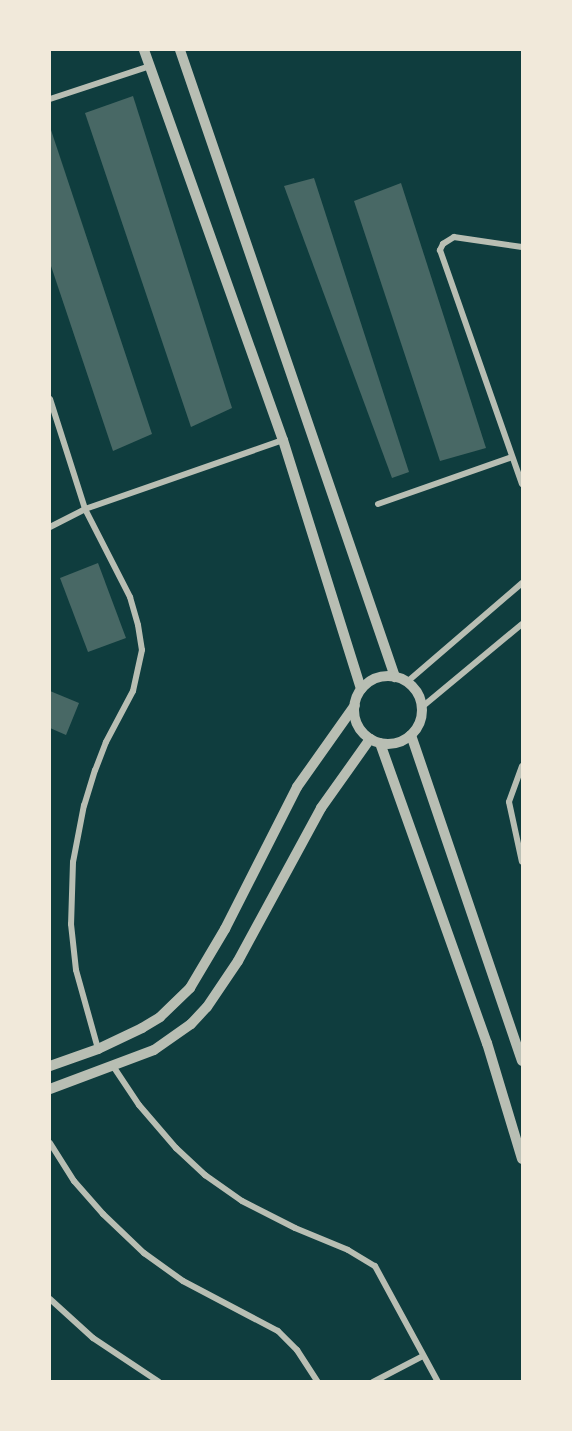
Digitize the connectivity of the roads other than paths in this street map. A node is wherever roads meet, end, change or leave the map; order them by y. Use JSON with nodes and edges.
{"nodes":[{"id":1,"x":144,"y":50,"type":"edge"},
{"id":2,"x":180,"y":50,"type":"edge"},
{"id":3,"x":150,"y":66,"type":"junction"},
{"id":4,"x":50,"y":99,"type":"edge"},
{"id":5,"x":522,"y":247,"type":"edge"},
{"id":6,"x":50,"y":399,"type":"edge"},
{"id":7,"x":283,"y":440,"type":"junction"},
{"id":8,"x":512,"y":457,"type":"junction"},
{"id":9,"x":522,"y":484,"type":"edge"},
{"id":10,"x":378,"y":504,"type":"dead end"},
{"id":11,"x":86,"y":509,"type":"junction"},
{"id":12,"x":50,"y":527,"type":"edge"},
{"id":13,"x":522,"y":583,"type":"edge"},
{"id":14,"x":522,"y":625,"type":"edge"},
{"id":15,"x":395,"y":677,"type":"junction"},
{"id":16,"x":407,"y":682,"type":"junction"},
{"id":17,"x":362,"y":689,"type":"junction"},
{"id":18,"x":355,"y":705,"type":"junction"},
{"id":19,"x":422,"y":707,"type":"junction"},
{"id":20,"x":411,"y":735,"type":"junction"},
{"id":21,"x":375,"y":741,"type":"junction"},
{"id":22,"x":522,"y":769,"type":"edge"},
{"id":23,"x":522,"y":862,"type":"edge"},
{"id":24,"x":98,"y":1049,"type":"junction"},
{"id":25,"x":522,"y":1061,"type":"edge"},
{"id":26,"x":50,"y":1066,"type":"edge"},
{"id":27,"x":113,"y":1066,"type":"junction"},
{"id":28,"x":50,"y":1089,"type":"edge"},
{"id":29,"x":50,"y":1143,"type":"edge"},
{"id":30,"x":522,"y":1159,"type":"edge"},
{"id":31,"x":50,"y":1299,"type":"edge"},
{"id":32,"x":423,"y":1356,"type":"junction"},
{"id":33,"x":159,"y":1382,"type":"edge"},
{"id":34,"x":318,"y":1382,"type":"edge"},
{"id":35,"x":373,"y":1382,"type":"edge"},
{"id":36,"x":438,"y":1382,"type":"edge"}],
"edges":[{"from":1,"to":3,"type":"street"},
{"from":2,"to":15,"type":"street"},
{"from":3,"to":4,"type":"street"},
{"from":3,"to":7,"type":"street"},
{"from":5,"to":8,"type":"street"},
{"from":6,"to":11,"type":"street"},
{"from":7,"to":11,"type":"street"},
{"from":7,"to":17,"type":"street"},
{"from":8,"to":9,"type":"street"},
{"from":8,"to":10,"type":"street"},
{"from":11,"to":12,"type":"street"},
{"from":11,"to":24,"type":"street"},
{"from":13,"to":16,"type":"street"},
{"from":14,"to":19,"type":"street"},
{"from":15,"to":16,"type":"street"},
{"from":15,"to":17,"type":"street"},
{"from":16,"to":19,"type":"street"},
{"from":17,"to":18,"type":"street"},
{"from":18,"to":21,"type":"street"},
{"from":18,"to":24,"type":"street"},
{"from":19,"to":20,"type":"street"},
{"from":20,"to":21,"type":"street"},
{"from":20,"to":25,"type":"street"},
{"from":21,"to":27,"type":"street"},
{"from":21,"to":30,"type":"street"},
{"from":22,"to":23,"type":"street"},
{"from":24,"to":26,"type":"street"},
{"from":27,"to":28,"type":"street"},
{"from":27,"to":32,"type":"street"},
{"from":29,"to":34,"type":"street"},
{"from":31,"to":33,"type":"street"},
{"from":32,"to":35,"type":"street"},
{"from":32,"to":36,"type":"street"}]}
